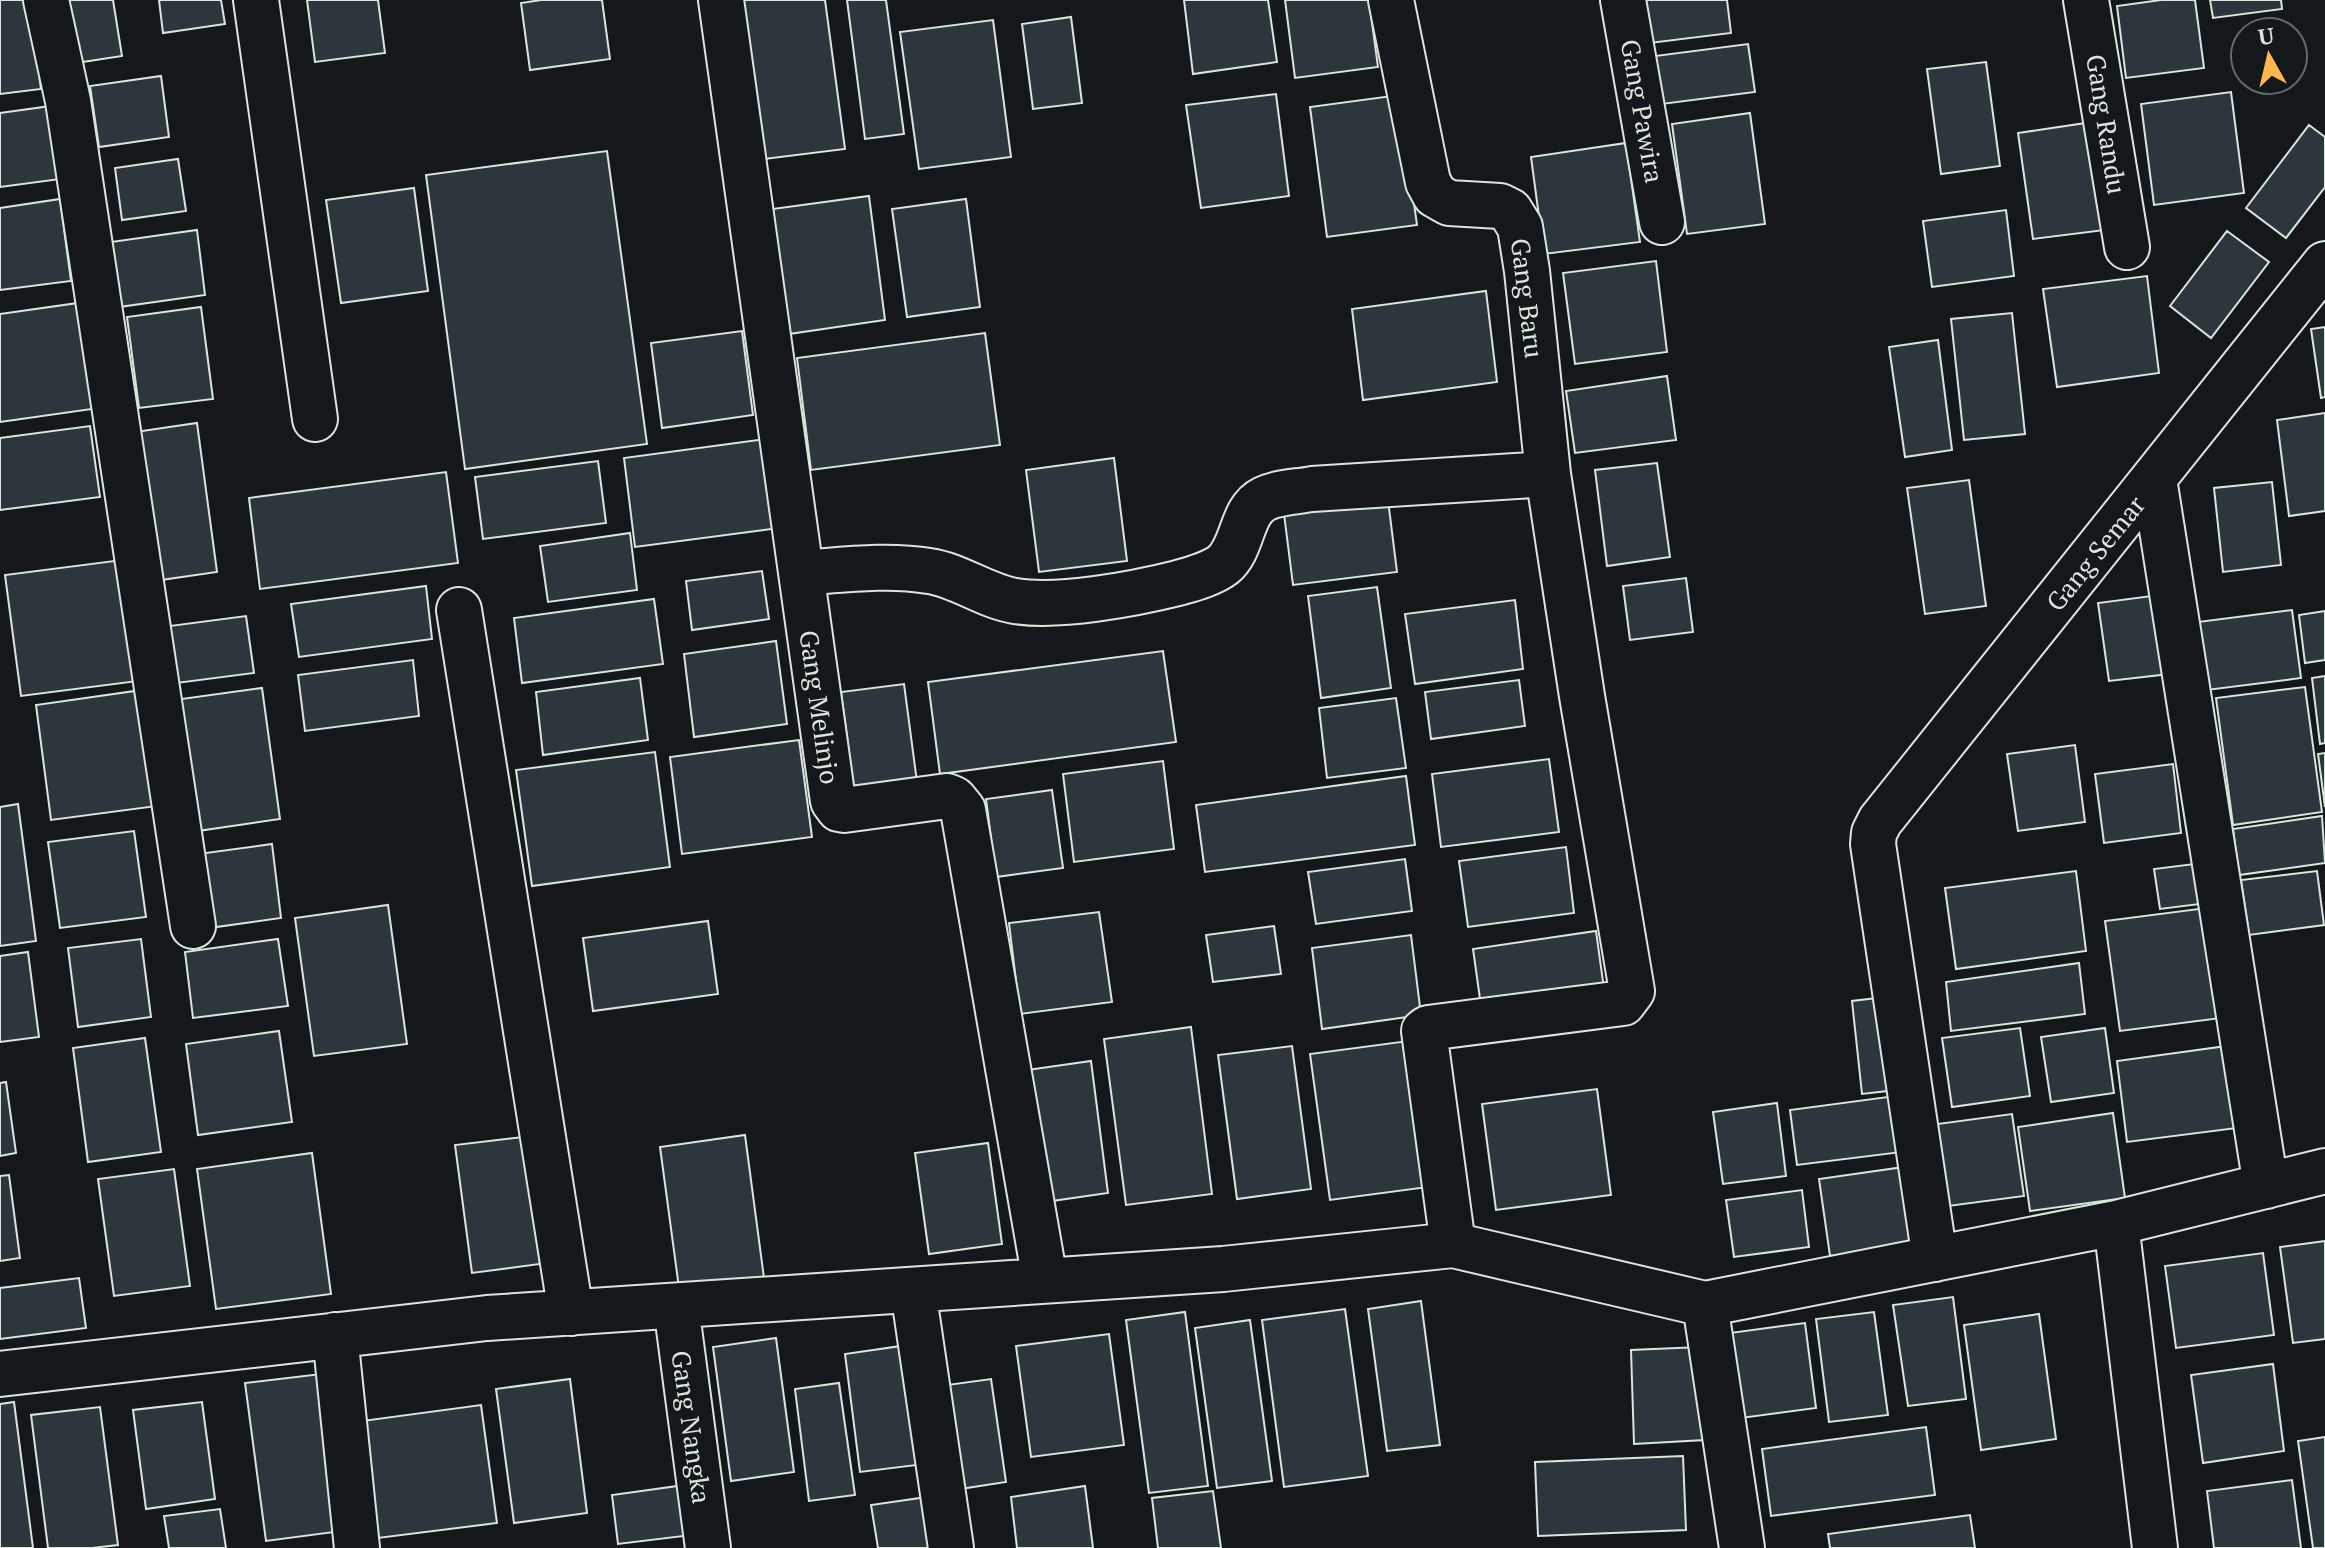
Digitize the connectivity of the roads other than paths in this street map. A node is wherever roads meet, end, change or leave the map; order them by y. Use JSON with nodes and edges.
{"nodes":[{"id":1,"x":46,"y":0,"type":"edge"},
{"id":2,"x":256,"y":0,"type":"edge"},
{"id":3,"x":721,"y":0,"type":"edge"},
{"id":4,"x":1391,"y":0,"type":"edge"},
{"id":5,"x":1623,"y":0,"type":"edge"},
{"id":6,"x":2086,"y":0,"type":"edge"},
{"id":7,"x":1662,"y":222,"type":"dead end"},
{"id":8,"x":2127,"y":247,"type":"dead end"},
{"id":9,"x":2325,"y":264,"type":"edge"},
{"id":10,"x":315,"y":419,"type":"dead end"},
{"id":11,"x":1548,"y":474,"type":"junction"},
{"id":12,"x":2154,"y":479,"type":"junction"},
{"id":13,"x":801,"y":573,"type":"junction"},
{"id":14,"x":459,"y":610,"type":"dead end"},
{"id":15,"x":193,"y":926,"type":"dead end"},
{"id":16,"x":2325,"y":1171,"type":"edge"},
{"id":17,"x":2266,"y":1186,"type":"junction"},
{"id":18,"x":2116,"y":1223,"type":"junction"},
{"id":19,"x":1453,"y":1245,"type":"junction"},
{"id":20,"x":1935,"y":1259,"type":"junction"},
{"id":21,"x":1045,"y":1280,"type":"junction"},
{"id":22,"x":913,"y":1290,"type":"junction"},
{"id":23,"x":1705,"y":1304,"type":"junction"},
{"id":24,"x":676,"y":1306,"type":"junction"},
{"id":25,"x":571,"y":1313,"type":"junction"},
{"id":26,"x":335,"y":1335,"type":"junction"},
{"id":27,"x":0,"y":1374,"type":"edge"},
{"id":28,"x":357,"y":1548,"type":"edge"},
{"id":29,"x":708,"y":1548,"type":"edge"},
{"id":30,"x":951,"y":1548,"type":"edge"},
{"id":31,"x":1742,"y":1548,"type":"edge"},
{"id":32,"x":2155,"y":1548,"type":"edge"}],
"edges":[{"from":1,"to":15,"type":"street"},
{"from":2,"to":10,"type":"street"},
{"from":3,"to":13,"type":"street","name":"Gang Melinjo"},
{"from":4,"to":11,"type":"street","name":"Gang Baru"},
{"from":5,"to":7,"type":"street","name":"Gang Pawira"},
{"from":6,"to":8,"type":"street","name":"Gang Randu"},
{"from":9,"to":12,"type":"street","name":"Gang Semar"},
{"from":11,"to":13,"type":"street"},
{"from":11,"to":19,"type":"street"},
{"from":12,"to":17,"type":"street"},
{"from":12,"to":20,"type":"street","name":"Gang Semar"},
{"from":13,"to":21,"type":"street","name":"Gang Melinjo"},
{"from":14,"to":25,"type":"street"},
{"from":16,"to":17,"type":"street"},
{"from":17,"to":18,"type":"street"},
{"from":18,"to":20,"type":"street"},
{"from":18,"to":32,"type":"street"},
{"from":19,"to":21,"type":"street"},
{"from":19,"to":23,"type":"street"},
{"from":20,"to":23,"type":"street"},
{"from":21,"to":22,"type":"street"},
{"from":22,"to":24,"type":"street"},
{"from":22,"to":30,"type":"street"},
{"from":23,"to":31,"type":"street"},
{"from":24,"to":25,"type":"street"},
{"from":24,"to":29,"type":"street","name":"Gang Nangka"},
{"from":25,"to":26,"type":"street"},
{"from":26,"to":27,"type":"street"},
{"from":26,"to":28,"type":"street"}]}
